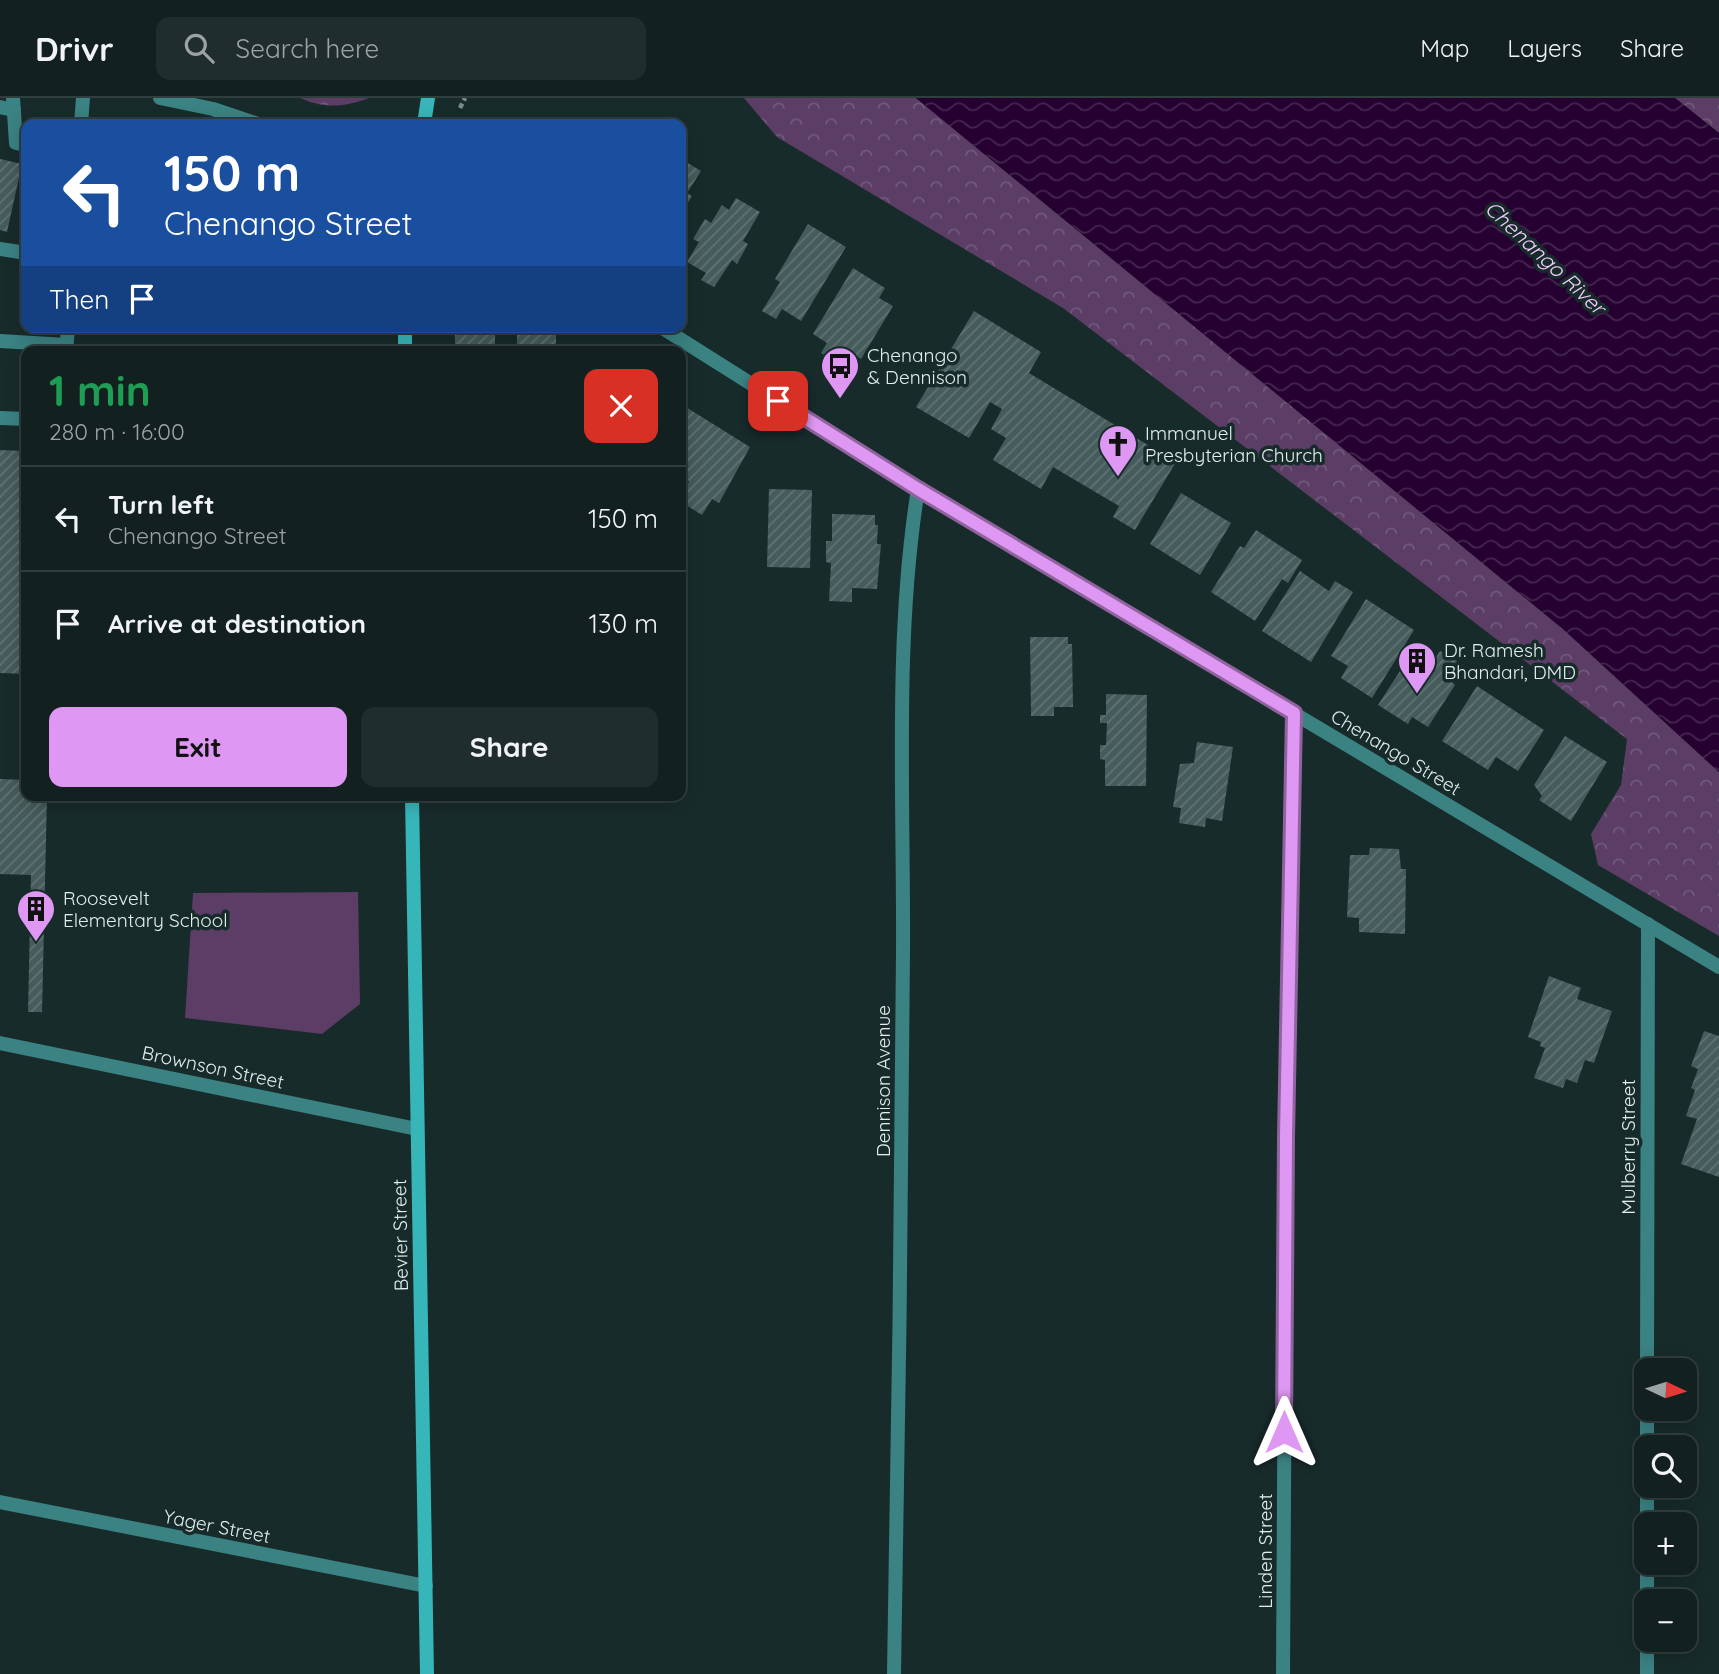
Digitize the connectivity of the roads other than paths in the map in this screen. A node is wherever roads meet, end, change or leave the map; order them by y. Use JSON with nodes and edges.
{"nodes":[{"id":1,"x":83,"y":98,"type":"edge"},
{"id":2,"x":160,"y":98,"type":"edge"},
{"id":3,"x":428,"y":98,"type":"edge"},
{"id":4,"x":9,"y":105,"type":"edge"},
{"id":5,"x":81,"y":119,"type":"edge"},
{"id":6,"x":243,"y":119,"type":"edge"},
{"id":7,"x":425,"y":119,"type":"edge"},
{"id":8,"x":0,"y":140,"type":"edge"},
{"id":9,"x":21,"y":144,"type":"edge"},
{"id":10,"x":0,"y":249,"type":"edge"},
{"id":11,"x":21,"y":252,"type":"edge"},
{"id":12,"x":671,"y":333,"type":"edge"},
{"id":13,"x":0,"y":341,"type":"edge"},
{"id":14,"x":42,"y":346,"type":"edge"},
{"id":15,"x":0,"y":418,"type":"edge"},
{"id":16,"x":21,"y":419,"type":"edge"},
{"id":17,"x":918,"y":489,"type":"junction"},
{"id":18,"x":1294,"y":713,"type":"junction"},
{"id":19,"x":412,"y":801,"type":"edge"},
{"id":20,"x":1648,"y":925,"type":"junction"},
{"id":21,"x":1719,"y":967,"type":"edge"},
{"id":22,"x":0,"y":1043,"type":"edge"},
{"id":23,"x":417,"y":1129,"type":"junction"},
{"id":24,"x":1647,"y":1358,"type":"edge"},
{"id":25,"x":0,"y":1502,"type":"edge"},
{"id":26,"x":426,"y":1586,"type":"junction"},
{"id":27,"x":1647,"y":1652,"type":"edge"},
{"id":28,"x":427,"y":1674,"type":"edge"},
{"id":29,"x":894,"y":1674,"type":"edge"},
{"id":30,"x":1283,"y":1674,"type":"edge"},
{"id":31,"x":1647,"y":1674,"type":"edge"}],
"edges":[{"from":1,"to":5,"type":"street"},
{"from":2,"to":6,"type":"street"},
{"from":3,"to":7,"type":"main road"},
{"from":4,"to":9,"type":"street"},
{"from":8,"to":9,"type":"street"},
{"from":10,"to":11,"type":"street"},
{"from":12,"to":17,"type":"street","name":"Chenango Street"},
{"from":13,"to":14,"type":"street"},
{"from":15,"to":16,"type":"street"},
{"from":17,"to":18,"type":"street","name":"Chenango Street"},
{"from":17,"to":29,"type":"street","name":"Dennison Avenue"},
{"from":18,"to":20,"type":"street","name":"Chenango Street"},
{"from":18,"to":30,"type":"street","name":"Linden Street"},
{"from":19,"to":23,"type":"main road","name":"Bevier Street"},
{"from":20,"to":21,"type":"street","name":"Chenango Street"},
{"from":20,"to":24,"type":"street","name":"Mulberry Street"},
{"from":22,"to":23,"type":"street","name":"Brownson Street"},
{"from":23,"to":26,"type":"main road","name":"Bevier Street"},
{"from":25,"to":26,"type":"street","name":"Yager Street"},
{"from":26,"to":28,"type":"main road","name":"Bevier Street"},
{"from":27,"to":31,"type":"street"}]}
